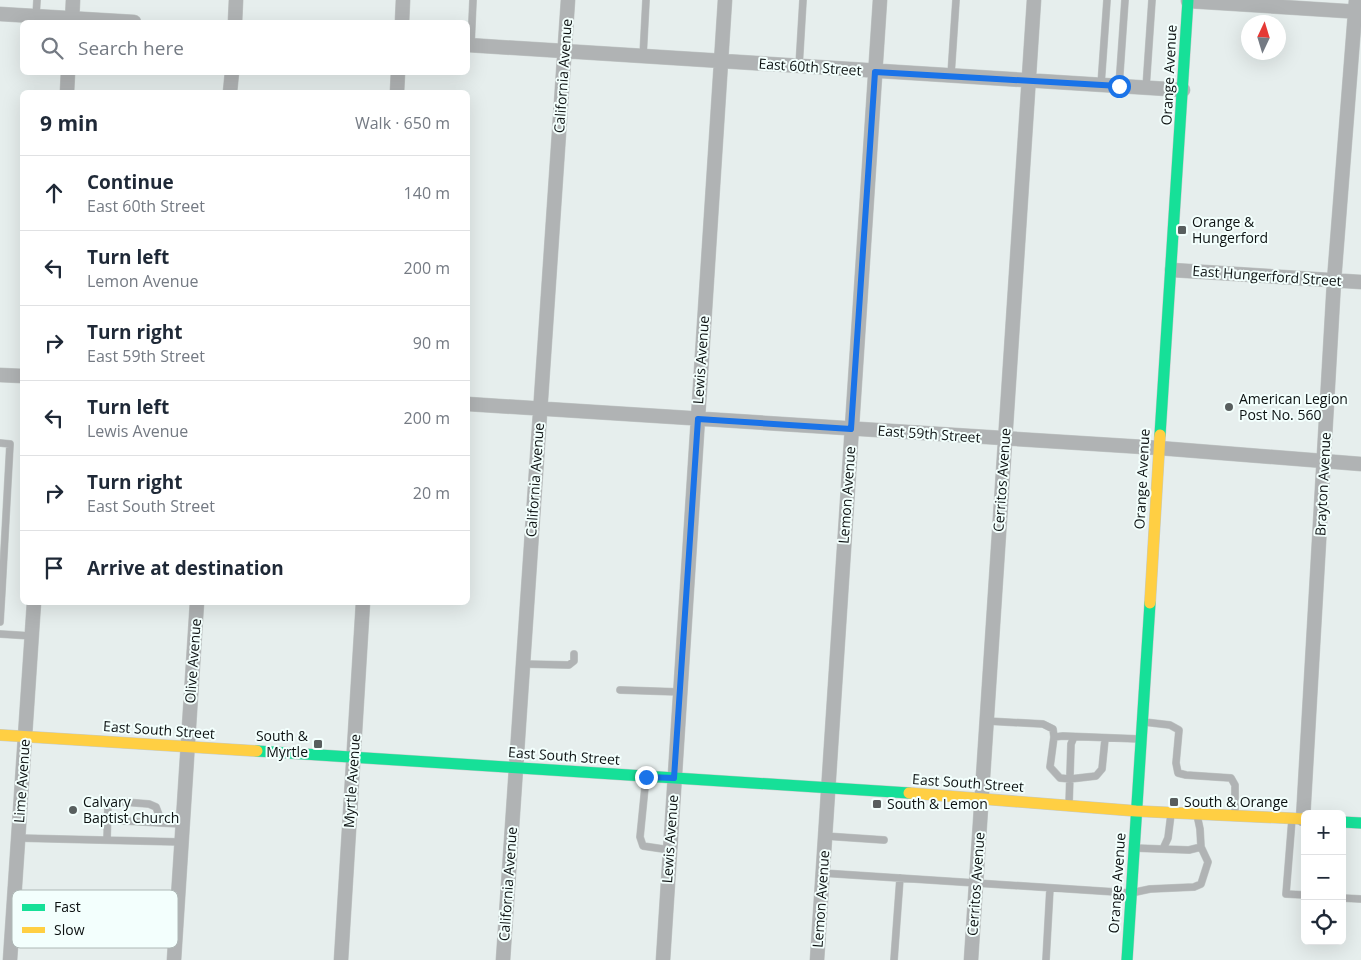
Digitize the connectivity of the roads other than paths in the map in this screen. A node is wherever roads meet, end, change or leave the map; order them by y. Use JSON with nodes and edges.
{"nodes":[{"id":1,"x":36,"y":0,"type":"edge"},
{"id":2,"x":73,"y":0,"type":"edge"},
{"id":3,"x":236,"y":0,"type":"edge"},
{"id":4,"x":403,"y":0,"type":"edge"},
{"id":5,"x":473,"y":0,"type":"edge"},
{"id":6,"x":568,"y":0,"type":"edge"},
{"id":7,"x":646,"y":0,"type":"edge"},
{"id":8,"x":725,"y":0,"type":"edge"},
{"id":9,"x":804,"y":0,"type":"edge"},
{"id":10,"x":880,"y":0,"type":"edge"},
{"id":11,"x":956,"y":0,"type":"edge"},
{"id":12,"x":1034,"y":0,"type":"edge"},
{"id":13,"x":1107,"y":0,"type":"edge"},
{"id":14,"x":1125,"y":0,"type":"edge"},
{"id":15,"x":1152,"y":0,"type":"edge"},
{"id":16,"x":1188,"y":1,"type":"edge"},
{"id":17,"x":1358,"y":8,"type":"edge"},
{"id":18,"x":0,"y":14,"type":"edge"},
{"id":19,"x":36,"y":16,"type":"junction"},
{"id":20,"x":72,"y":20,"type":"edge"},
{"id":21,"x":235,"y":20,"type":"edge"},
{"id":22,"x":402,"y":20,"type":"edge"},
{"id":23,"x":470,"y":34,"type":"edge"},
{"id":24,"x":470,"y":45,"type":"edge"},
{"id":25,"x":564,"y":52,"type":"junction"},
{"id":26,"x":643,"y":57,"type":"junction"},
{"id":27,"x":721,"y":62,"type":"junction"},
{"id":28,"x":799,"y":67,"type":"junction"},
{"id":29,"x":875,"y":72,"type":"junction"},
{"id":30,"x":68,"y":75,"type":"edge"},
{"id":31,"x":232,"y":75,"type":"edge"},
{"id":32,"x":398,"y":75,"type":"edge"},
{"id":33,"x":951,"y":75,"type":"junction"},
{"id":34,"x":1029,"y":81,"type":"junction"},
{"id":35,"x":1101,"y":85,"type":"junction"},
{"id":36,"x":1119,"y":86,"type":"junction"},
{"id":37,"x":1146,"y":88,"type":"junction"},
{"id":38,"x":67,"y":90,"type":"edge"},
{"id":39,"x":230,"y":90,"type":"edge"},
{"id":40,"x":397,"y":90,"type":"edge"},
{"id":41,"x":1183,"y":90,"type":"junction"},
{"id":42,"x":1172,"y":270,"type":"junction"},
{"id":43,"x":1334,"y":280,"type":"junction"},
{"id":44,"x":1361,"y":282,"type":"edge"},
{"id":45,"x":0,"y":375,"type":"edge"},
{"id":46,"x":20,"y":376,"type":"edge"},
{"id":47,"x":470,"y":404,"type":"edge"},
{"id":48,"x":540,"y":409,"type":"junction"},
{"id":49,"x":698,"y":419,"type":"junction"},
{"id":50,"x":851,"y":429,"type":"junction"},
{"id":51,"x":1004,"y":439,"type":"junction"},
{"id":52,"x":0,"y":443,"type":"edge"},
{"id":53,"x":1159,"y":448,"type":"junction"},
{"id":54,"x":1324,"y":461,"type":"junction"},
{"id":55,"x":1361,"y":464,"type":"edge"},
{"id":56,"x":1,"y":588,"type":"edge"},
{"id":57,"x":34,"y":605,"type":"edge"},
{"id":58,"x":197,"y":605,"type":"edge"},
{"id":59,"x":363,"y":605,"type":"edge"},
{"id":60,"x":0,"y":622,"type":"edge"},
{"id":61,"x":0,"y":634,"type":"edge"},
{"id":62,"x":32,"y":636,"type":"junction"},
{"id":63,"x":574,"y":654,"type":"dead end"},
{"id":64,"x":523,"y":664,"type":"junction"},
{"id":65,"x":620,"y":690,"type":"dead end"},
{"id":66,"x":680,"y":692,"type":"junction"},
{"id":67,"x":987,"y":721,"type":"junction"},
{"id":68,"x":1141,"y":722,"type":"junction"},
{"id":69,"x":0,"y":735,"type":"edge"},
{"id":70,"x":25,"y":737,"type":"junction"},
{"id":71,"x":1054,"y":737,"type":"junction"},
{"id":72,"x":1074,"y":737,"type":"junction"},
{"id":73,"x":1105,"y":739,"type":"junction"},
{"id":74,"x":1140,"y":739,"type":"junction"},
{"id":75,"x":187,"y":747,"type":"junction"},
{"id":76,"x":354,"y":758,"type":"junction"},
{"id":77,"x":516,"y":768,"type":"junction"},
{"id":78,"x":646,"y":777,"type":"junction"},
{"id":79,"x":674,"y":778,"type":"junction"},
{"id":80,"x":1070,"y":779,"type":"junction"},
{"id":81,"x":828,"y":788,"type":"junction"},
{"id":82,"x":982,"y":798,"type":"junction"},
{"id":83,"x":1069,"y":806,"type":"junction"},
{"id":84,"x":1136,"y":812,"type":"junction"},
{"id":85,"x":1171,"y":814,"type":"junction"},
{"id":86,"x":1197,"y":815,"type":"junction"},
{"id":87,"x":1235,"y":816,"type":"junction"},
{"id":88,"x":1300,"y":819,"type":"edge"},
{"id":89,"x":107,"y":820,"type":"junction"},
{"id":90,"x":1346,"y":822,"type":"edge"},
{"id":91,"x":162,"y":823,"type":"junction"},
{"id":92,"x":1361,"y":823,"type":"edge"},
{"id":93,"x":182,"y":824,"type":"junction"},
{"id":94,"x":825,"y":836,"type":"junction"},
{"id":95,"x":18,"y":838,"type":"junction"},
{"id":96,"x":106,"y":840,"type":"junction"},
{"id":97,"x":884,"y":840,"type":"dead end"},
{"id":98,"x":181,"y":842,"type":"junction"},
{"id":99,"x":1201,"y":847,"type":"junction"},
{"id":100,"x":1134,"y":848,"type":"junction"},
{"id":101,"x":1163,"y":849,"type":"junction"},
{"id":102,"x":670,"y":850,"type":"junction"},
{"id":103,"x":822,"y":873,"type":"junction"},
{"id":104,"x":900,"y":878,"type":"junction"},
{"id":105,"x":976,"y":884,"type":"junction"},
{"id":106,"x":1050,"y":888,"type":"junction"},
{"id":107,"x":15,"y":890,"type":"edge"},
{"id":108,"x":178,"y":893,"type":"edge"},
{"id":109,"x":1131,"y":893,"type":"junction"},
{"id":110,"x":1301,"y":895,"type":"edge"},
{"id":111,"x":1346,"y":898,"type":"edge"},
{"id":112,"x":1361,"y":899,"type":"edge"},
{"id":113,"x":12,"y":930,"type":"edge"},
{"id":114,"x":10,"y":960,"type":"edge"},
{"id":115,"x":341,"y":960,"type":"edge"},
{"id":116,"x":503,"y":960,"type":"edge"},
{"id":117,"x":663,"y":960,"type":"edge"},
{"id":118,"x":817,"y":960,"type":"edge"},
{"id":119,"x":894,"y":960,"type":"edge"},
{"id":120,"x":971,"y":960,"type":"edge"},
{"id":121,"x":1046,"y":960,"type":"edge"},
{"id":122,"x":1127,"y":960,"type":"edge"}],
"edges":[{"from":1,"to":19,"type":"lane"},
{"from":2,"to":20,"type":"street"},
{"from":3,"to":21,"type":"street"},
{"from":4,"to":22,"type":"street"},
{"from":5,"to":23,"type":"lane"},
{"from":6,"to":25,"type":"street","name":"California Avenue"},
{"from":7,"to":26,"type":"lane"},
{"from":8,"to":27,"type":"street","name":"Lewis Avenue"},
{"from":9,"to":28,"type":"lane"},
{"from":10,"to":29,"type":"street","name":"Lemon Avenue"},
{"from":11,"to":33,"type":"lane"},
{"from":12,"to":34,"type":"street","name":"Cerritos Avenue"},
{"from":13,"to":35,"type":"lane"},
{"from":14,"to":36,"type":"lane"},
{"from":15,"to":37,"type":"lane"},
{"from":16,"to":17,"type":"street"},
{"from":16,"to":41,"type":"main road","name":"Orange Avenue"},
{"from":17,"to":43,"type":"street","name":"Brayton Avenue"},
{"from":18,"to":19,"type":"street"},
{"from":19,"to":20,"type":"street"},
{"from":24,"to":25,"type":"street","name":"East 60th Street"},
{"from":25,"to":26,"type":"street","name":"East 60th Street"},
{"from":25,"to":48,"type":"street","name":"California Avenue"},
{"from":26,"to":27,"type":"street","name":"East 60th Street"},
{"from":27,"to":28,"type":"street","name":"East 60th Street"},
{"from":27,"to":49,"type":"street","name":"Lewis Avenue"},
{"from":28,"to":29,"type":"street","name":"East 60th Street"},
{"from":29,"to":33,"type":"street","name":"East 60th Street"},
{"from":29,"to":50,"type":"street","name":"Lemon Avenue"},
{"from":30,"to":38,"type":"street"},
{"from":31,"to":39,"type":"street"},
{"from":32,"to":40,"type":"street"},
{"from":33,"to":34,"type":"street","name":"East 60th Street"},
{"from":34,"to":35,"type":"street","name":"East 60th Street"},
{"from":34,"to":51,"type":"street","name":"Cerritos Avenue"},
{"from":35,"to":36,"type":"street","name":"East 60th Street"},
{"from":36,"to":37,"type":"street","name":"East 60th Street"},
{"from":37,"to":41,"type":"street","name":"East 60th Street"},
{"from":41,"to":42,"type":"main road","name":"Orange Avenue"},
{"from":42,"to":43,"type":"street","name":"East Hungerford Street"},
{"from":42,"to":53,"type":"main road","name":"Orange Avenue"},
{"from":43,"to":44,"type":"street","name":"East Hungerford Street"},
{"from":43,"to":54,"type":"street","name":"Brayton Avenue"},
{"from":45,"to":46,"type":"street"},
{"from":47,"to":48,"type":"street","name":"East 59th Street"},
{"from":48,"to":49,"type":"street","name":"East 59th Street"},
{"from":48,"to":64,"type":"street","name":"California Avenue"},
{"from":49,"to":50,"type":"street","name":"East 59th Street"},
{"from":49,"to":66,"type":"street","name":"Lewis Avenue"},
{"from":50,"to":51,"type":"street","name":"East 59th Street"},
{"from":50,"to":81,"type":"street","name":"Lemon Avenue"},
{"from":51,"to":53,"type":"street","name":"East 59th Street"},
{"from":51,"to":67,"type":"street","name":"Cerritos Avenue"},
{"from":52,"to":56,"type":"lane"},
{"from":53,"to":54,"type":"street","name":"East 59th Street"},
{"from":53,"to":68,"type":"main road","name":"Orange Avenue"},
{"from":54,"to":55,"type":"street","name":"East 59th Street"},
{"from":54,"to":88,"type":"street","name":"Brayton Avenue"},
{"from":56,"to":60,"type":"lane"},
{"from":57,"to":62,"type":"street","name":"Lime Avenue"},
{"from":58,"to":75,"type":"street","name":"Olive Avenue"},
{"from":59,"to":76,"type":"street","name":"Myrtle Avenue"},
{"from":61,"to":62,"type":"lane"},
{"from":62,"to":70,"type":"street","name":"Lime Avenue"},
{"from":63,"to":64,"type":"lane"},
{"from":64,"to":77,"type":"street","name":"California Avenue"},
{"from":65,"to":66,"type":"lane"},
{"from":66,"to":79,"type":"street","name":"Lewis Avenue"},
{"from":67,"to":71,"type":"lane"},
{"from":67,"to":82,"type":"street","name":"Cerritos Avenue"},
{"from":68,"to":74,"type":"main road","name":"Orange Avenue"},
{"from":68,"to":87,"type":"lane"},
{"from":69,"to":70,"type":"main road","name":"East South Street"},
{"from":70,"to":75,"type":"main road","name":"East South Street"},
{"from":70,"to":95,"type":"street","name":"Lime Avenue"},
{"from":71,"to":72,"type":"lane"},
{"from":71,"to":80,"type":"lane"},
{"from":72,"to":73,"type":"lane"},
{"from":72,"to":80,"type":"lane"},
{"from":73,"to":74,"type":"lane"},
{"from":73,"to":80,"type":"lane"},
{"from":74,"to":84,"type":"main road","name":"Orange Avenue"},
{"from":75,"to":76,"type":"main road","name":"East South Street"},
{"from":75,"to":93,"type":"street","name":"Olive Avenue"},
{"from":76,"to":77,"type":"main road","name":"East South Street"},
{"from":76,"to":115,"type":"street","name":"Myrtle Avenue"},
{"from":77,"to":78,"type":"main road","name":"East South Street"},
{"from":77,"to":116,"type":"street","name":"California Avenue"},
{"from":78,"to":79,"type":"main road","name":"East South Street"},
{"from":78,"to":102,"type":"lane"},
{"from":79,"to":81,"type":"main road","name":"East South Street"},
{"from":79,"to":102,"type":"street","name":"Lewis Avenue"},
{"from":80,"to":83,"type":"lane"},
{"from":81,"to":82,"type":"main road","name":"East South Street"},
{"from":81,"to":94,"type":"street","name":"Lemon Avenue"},
{"from":82,"to":83,"type":"main road","name":"East South Street"},
{"from":82,"to":105,"type":"street","name":"Cerritos Avenue"},
{"from":83,"to":84,"type":"main road","name":"East South Street"},
{"from":84,"to":85,"type":"main road","name":"East South Street"},
{"from":84,"to":100,"type":"main road","name":"Orange Avenue"},
{"from":85,"to":86,"type":"main road","name":"East South Street"},
{"from":85,"to":101,"type":"lane"},
{"from":86,"to":87,"type":"main road","name":"East South Street"},
{"from":86,"to":99,"type":"lane"},
{"from":87,"to":88,"type":"main road","name":"East South Street"},
{"from":88,"to":110,"type":"lane"},
{"from":89,"to":91,"type":"lane"},
{"from":89,"to":91,"type":"lane"},
{"from":89,"to":96,"type":"lane"},
{"from":90,"to":92,"type":"main road"},
{"from":91,"to":93,"type":"lane"},
{"from":93,"to":98,"type":"street","name":"Olive Avenue"},
{"from":94,"to":97,"type":"lane"},
{"from":94,"to":103,"type":"street","name":"Lemon Avenue"},
{"from":95,"to":96,"type":"lane"},
{"from":95,"to":107,"type":"street","name":"Lime Avenue"},
{"from":96,"to":98,"type":"lane"},
{"from":98,"to":108,"type":"street","name":"Olive Avenue"},
{"from":99,"to":101,"type":"lane"},
{"from":99,"to":109,"type":"lane"},
{"from":100,"to":101,"type":"lane"},
{"from":100,"to":109,"type":"main road","name":"Orange Avenue"},
{"from":102,"to":117,"type":"street","name":"Lewis Avenue"},
{"from":103,"to":104,"type":"lane"},
{"from":103,"to":118,"type":"street","name":"Lemon Avenue"},
{"from":104,"to":105,"type":"lane"},
{"from":104,"to":119,"type":"lane"},
{"from":105,"to":106,"type":"lane"},
{"from":105,"to":120,"type":"street","name":"Cerritos Avenue"},
{"from":106,"to":109,"type":"lane"},
{"from":106,"to":121,"type":"lane"},
{"from":109,"to":122,"type":"main road","name":"Orange Avenue"},
{"from":111,"to":112,"type":"lane"},
{"from":113,"to":114,"type":"street","name":"Lime Avenue"}]}
